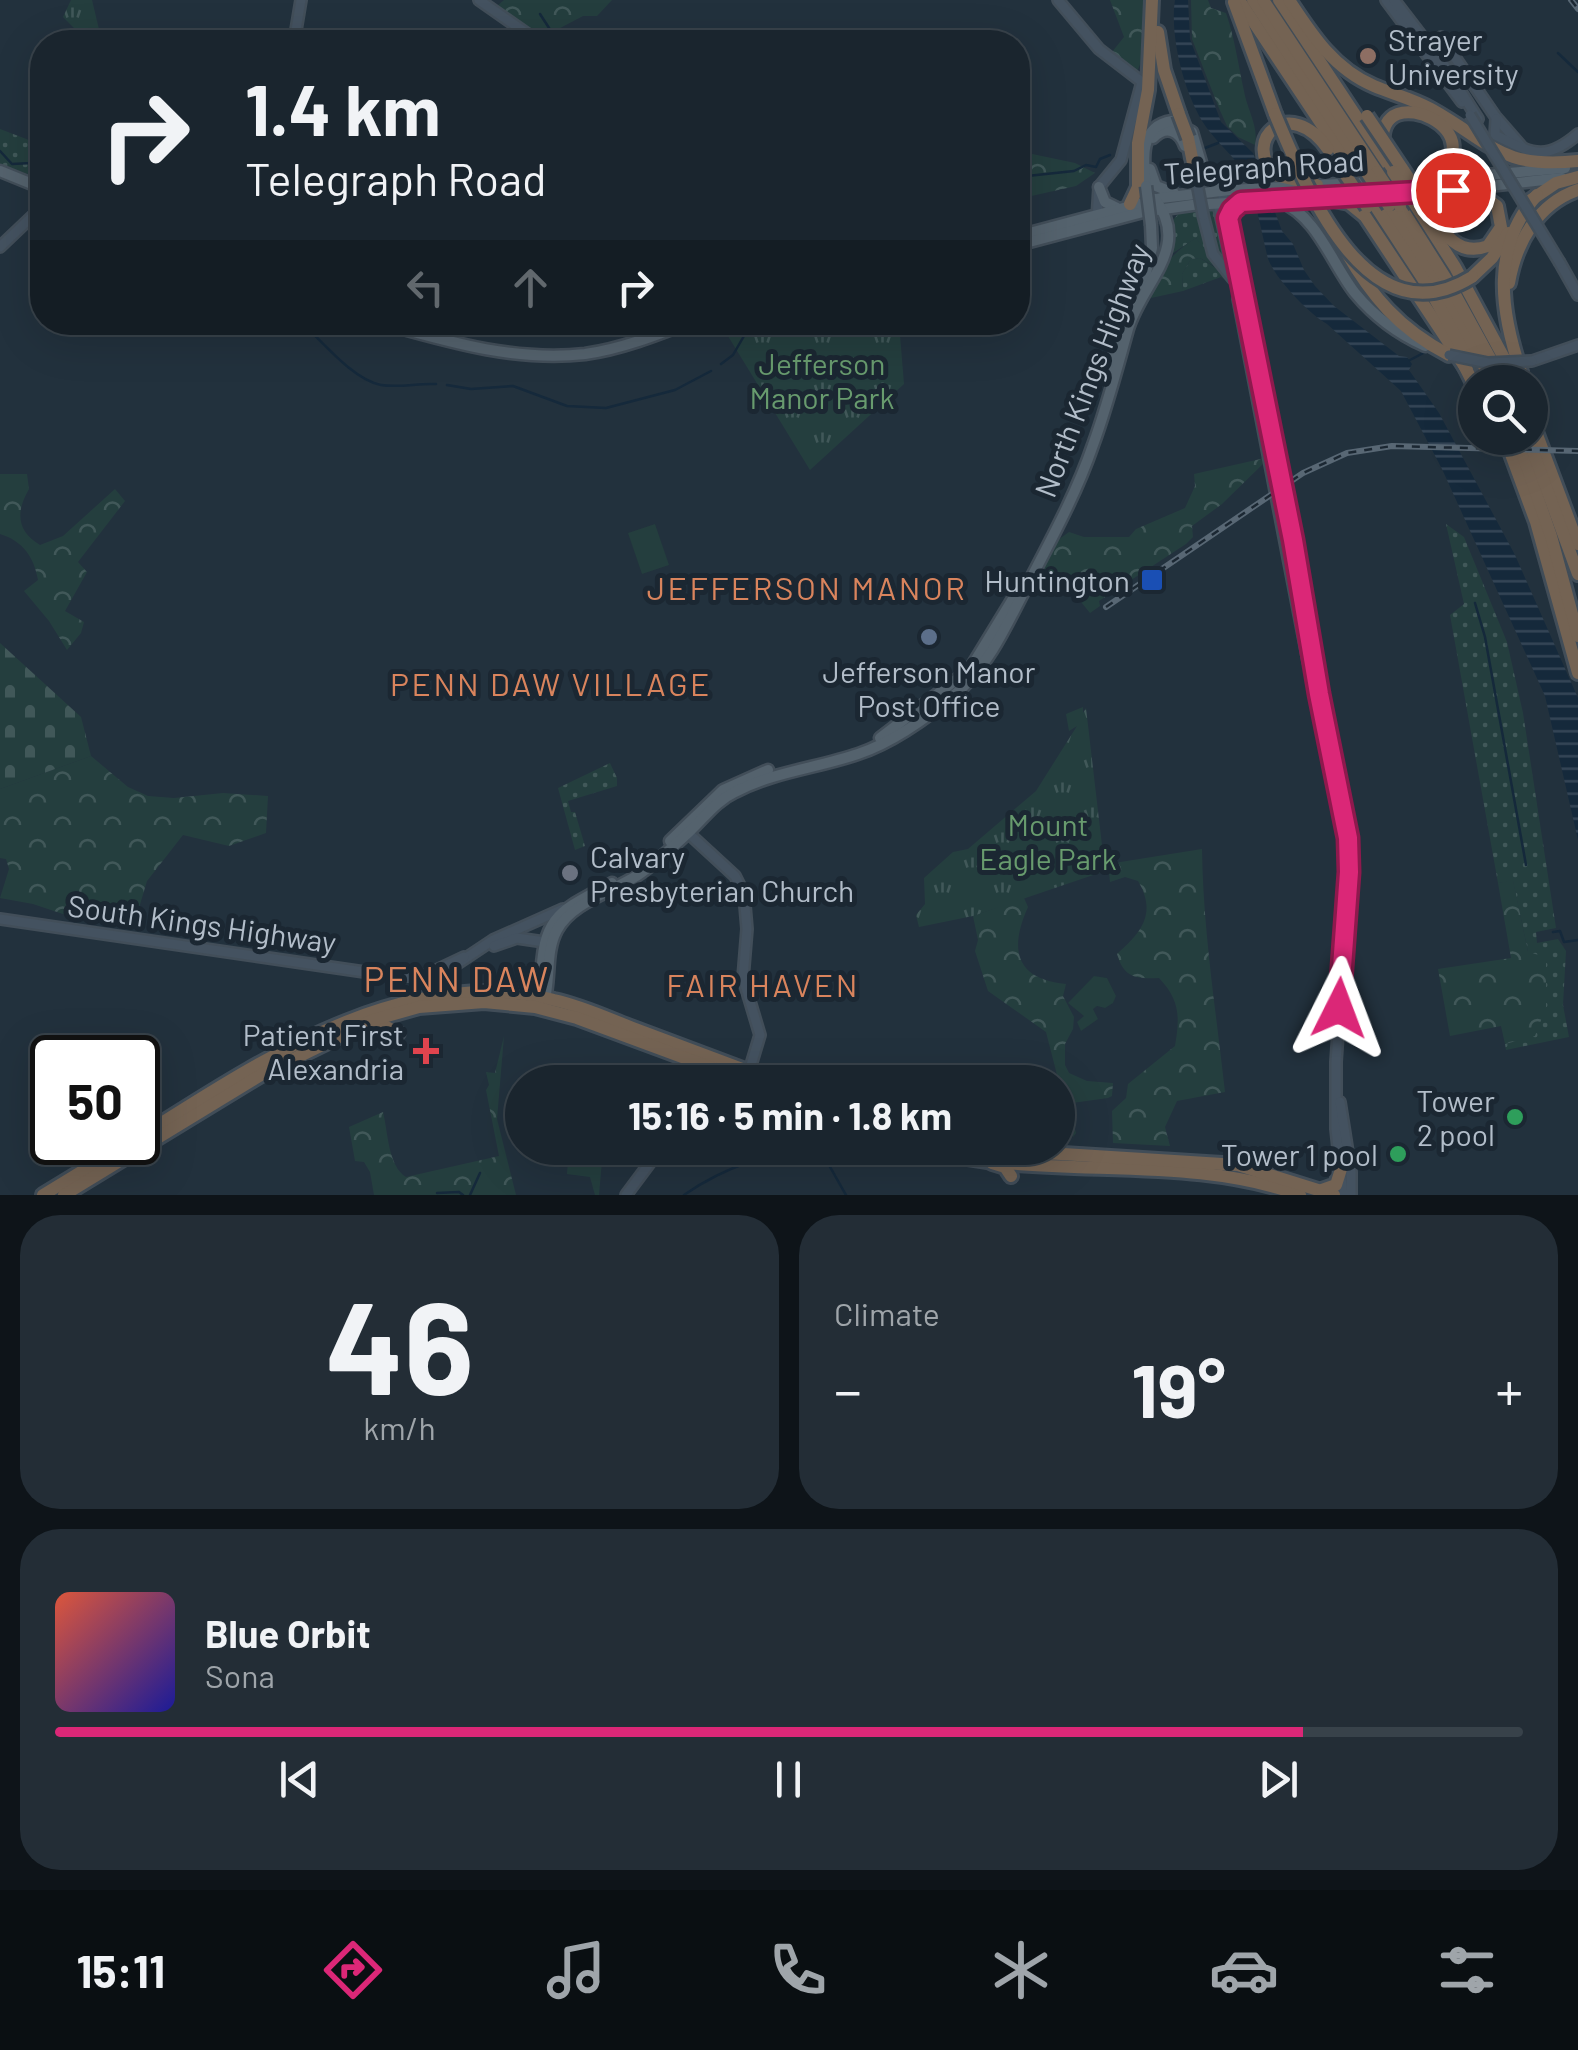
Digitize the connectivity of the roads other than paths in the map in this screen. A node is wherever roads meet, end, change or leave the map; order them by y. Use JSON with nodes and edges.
{"nodes":[{"id":1,"x":301,"y":0,"type":"edge"},
{"id":2,"x":479,"y":0,"type":"edge"},
{"id":3,"x":1058,"y":0,"type":"edge"},
{"id":4,"x":1155,"y":0,"type":"edge"},
{"id":5,"x":1236,"y":0,"type":"edge"},
{"id":6,"x":1253,"y":0,"type":"edge"},
{"id":7,"x":1263,"y":0,"type":"edge"},
{"id":8,"x":1279,"y":0,"type":"edge"},
{"id":9,"x":1289,"y":0,"type":"edge"},
{"id":10,"x":1386,"y":0,"type":"edge"},
{"id":11,"x":1394,"y":0,"type":"edge"},
{"id":12,"x":1152,"y":20,"type":"junction"},
{"id":13,"x":296,"y":30,"type":"edge"},
{"id":14,"x":522,"y":30,"type":"edge"},
{"id":15,"x":1312,"y":35,"type":"junction"},
{"id":16,"x":1427,"y":49,"type":"junction"},
{"id":17,"x":1495,"y":116,"type":"junction"},
{"id":18,"x":1578,"y":134,"type":"edge"},
{"id":19,"x":1522,"y":147,"type":"junction"},
{"id":20,"x":1143,"y":160,"type":"junction"},
{"id":21,"x":1577,"y":170,"type":"edge"},
{"id":22,"x":0,"y":171,"type":"edge"},
{"id":23,"x":1394,"y":172,"type":"junction"},
{"id":24,"x":1361,"y":173,"type":"junction"},
{"id":25,"x":1196,"y":178,"type":"junction"},
{"id":26,"x":1426,"y":180,"type":"junction"},
{"id":27,"x":30,"y":183,"type":"edge"},
{"id":28,"x":1100,"y":187,"type":"junction"},
{"id":29,"x":1453,"y":190,"type":"junction"},
{"id":30,"x":1578,"y":190,"type":"edge"},
{"id":31,"x":1320,"y":192,"type":"junction"},
{"id":32,"x":1180,"y":195,"type":"junction"},
{"id":33,"x":1538,"y":195,"type":"junction"},
{"id":34,"x":1229,"y":200,"type":"junction"},
{"id":35,"x":1278,"y":201,"type":"junction"},
{"id":36,"x":1158,"y":204,"type":"junction"},
{"id":37,"x":1124,"y":206,"type":"junction"},
{"id":38,"x":1422,"y":206,"type":"junction"},
{"id":39,"x":1383,"y":207,"type":"junction"},
{"id":40,"x":30,"y":218,"type":"edge"},
{"id":41,"x":1228,"y":218,"type":"joint"},
{"id":42,"x":1097,"y":219,"type":"junction"},
{"id":43,"x":1328,"y":220,"type":"junction"},
{"id":44,"x":1030,"y":233,"type":"edge"},
{"id":45,"x":1030,"y":241,"type":"edge"},
{"id":46,"x":0,"y":247,"type":"edge"},
{"id":47,"x":1562,"y":262,"type":"junction"},
{"id":48,"x":1578,"y":282,"type":"edge"},
{"id":49,"x":1235,"y":283,"type":"junction"},
{"id":50,"x":1142,"y":284,"type":"junction"},
{"id":51,"x":1578,"y":295,"type":"edge"},
{"id":52,"x":1508,"y":326,"type":"junction"},
{"id":53,"x":425,"y":335,"type":"edge"},
{"id":54,"x":651,"y":335,"type":"edge"},
{"id":55,"x":654,"y":335,"type":"edge"},
{"id":56,"x":648,"y":337,"type":"junction"},
{"id":57,"x":1578,"y":344,"type":"edge"},
{"id":58,"x":1449,"y":355,"type":"junction"},
{"id":59,"x":1464,"y":365,"type":"edge"},
{"id":60,"x":1464,"y":365,"type":"edge"},
{"id":61,"x":1467,"y":365,"type":"edge"},
{"id":62,"x":1483,"y":365,"type":"edge"},
{"id":63,"x":1494,"y":365,"type":"edge"},
{"id":64,"x":1510,"y":365,"type":"edge"},
{"id":65,"x":1516,"y":365,"type":"edge"},
{"id":66,"x":1508,"y":455,"type":"edge"},
{"id":67,"x":1523,"y":455,"type":"edge"},
{"id":68,"x":1534,"y":455,"type":"edge"},
{"id":69,"x":1545,"y":455,"type":"edge"},
{"id":70,"x":1578,"y":544,"type":"edge"},
{"id":71,"x":1578,"y":574,"type":"edge"},
{"id":72,"x":1578,"y":636,"type":"edge"},
{"id":73,"x":1578,"y":673,"type":"edge"},
{"id":74,"x":956,"y":688,"type":"junction"},
{"id":75,"x":1319,"y":694,"type":"junction"},
{"id":76,"x":685,"y":831,"type":"junction"},
{"id":77,"x":563,"y":908,"type":"junction"},
{"id":78,"x":0,"y":919,"type":"edge"},
{"id":79,"x":548,"y":943,"type":"junction"},
{"id":80,"x":486,"y":947,"type":"junction"},
{"id":81,"x":426,"y":975,"type":"junction"},
{"id":82,"x":431,"y":1000,"type":"junction"},
{"id":83,"x":543,"y":1001,"type":"junction"},
{"id":84,"x":373,"y":1020,"type":"junction"},
{"id":85,"x":398,"y":1033,"type":"dead end"},
{"id":86,"x":706,"y":1065,"type":"edge"},
{"id":87,"x":751,"y":1065,"type":"edge"},
{"id":88,"x":1338,"y":1094,"type":"junction"},
{"id":89,"x":160,"y":1124,"type":"edge"},
{"id":90,"x":1075,"y":1154,"type":"edge"},
{"id":91,"x":93,"y":1165,"type":"edge"},
{"id":92,"x":648,"y":1165,"type":"edge"},
{"id":93,"x":1001,"y":1165,"type":"edge"},
{"id":94,"x":1075,"y":1165,"type":"edge"},
{"id":95,"x":1341,"y":1169,"type":"junction"},
{"id":96,"x":1011,"y":1176,"type":"dead end"},
{"id":97,"x":1327,"y":1193,"type":"edge"},
{"id":98,"x":44,"y":1195,"type":"edge"},
{"id":99,"x":64,"y":1195,"type":"edge"},
{"id":100,"x":626,"y":1195,"type":"edge"},
{"id":101,"x":1300,"y":1195,"type":"edge"},
{"id":102,"x":1343,"y":1195,"type":"edge"},
{"id":103,"x":1352,"y":1195,"type":"edge"}],
"edges":[{"from":1,"to":13,"type":"main road"},
{"from":2,"to":14,"type":"main road"},
{"from":3,"to":28,"type":"main road"},
{"from":4,"to":12,"type":"highway"},
{"from":4,"to":25,"type":"highway","bridge":true},
{"from":5,"to":24,"type":"highway"},
{"from":5,"to":43,"type":"highway","bridge":true},
{"from":6,"to":24,"type":"highway"},
{"from":7,"to":24,"type":"highway"},
{"from":8,"to":23,"type":"highway"},
{"from":9,"to":15,"type":"highway"},
{"from":10,"to":16,"type":"main road"},
{"from":11,"to":16,"type":"main road"},
{"from":12,"to":20,"type":"highway"},
{"from":12,"to":37,"type":"highway"},
{"from":15,"to":21,"type":"highway"},
{"from":15,"to":38,"type":"highway","bridge":true},
{"from":16,"to":17,"type":"main road"},
{"from":16,"to":47,"type":"main road","bridge":true},
{"from":17,"to":19,"type":"main road"},
{"from":17,"to":19,"type":"main road"},
{"from":18,"to":19,"type":"main road"},
{"from":20,"to":34,"type":"main road"},
{"from":20,"to":50,"type":"main road","bridge":true},
{"from":21,"to":26,"type":"main road","name":"Telegraph Road"},
{"from":21,"to":29,"type":"main road","name":"Telegraph Road"},
{"from":21,"to":33,"type":"highway"},
{"from":22,"to":27,"type":"main road"},
{"from":23,"to":26,"type":"highway"},
{"from":23,"to":38,"type":"highway","bridge":true},
{"from":24,"to":31,"type":"highway"},
{"from":24,"to":39,"type":"highway","bridge":true},
{"from":24,"to":39,"type":"highway","bridge":true},
{"from":25,"to":32,"type":"main road"},
{"from":25,"to":49,"type":"main road","bridge":true},
{"from":26,"to":31,"type":"main road","name":"Telegraph Road"},
{"from":28,"to":37,"type":"main road"},
{"from":28,"to":42,"type":"main road"},
{"from":29,"to":31,"type":"main road","name":"Telegraph Road"},
{"from":29,"to":38,"type":"highway"},
{"from":30,"to":52,"type":"highway"},
{"from":31,"to":34,"type":"main road","name":"Telegraph Road"},
{"from":31,"to":35,"type":"main road","name":"Telegraph Road"},
{"from":31,"to":59,"type":"highway"},
{"from":32,"to":34,"type":"main road","name":"Telegraph Road"},
{"from":32,"to":36,"type":"main road","name":"Telegraph Road"},
{"from":33,"to":43,"type":"highway","bridge":true},
{"from":33,"to":52,"type":"highway"},
{"from":34,"to":35,"type":"main road","name":"Telegraph Road"},
{"from":34,"to":36,"type":"main road","name":"Telegraph Road"},
{"from":34,"to":41,"type":"main road"},
{"from":34,"to":49,"type":"main road"},
{"from":35,"to":58,"type":"main road"},
{"from":36,"to":37,"type":"main road","name":"Telegraph Road"},
{"from":36,"to":42,"type":"main road","name":"Telegraph Road"},
{"from":36,"to":50,"type":"main road","name":"North Kings Highway"},
{"from":36,"to":74,"type":"main road","name":"North Kings Highway"},
{"from":37,"to":42,"type":"main road","name":"Telegraph Road"},
{"from":38,"to":64,"type":"highway"},
{"from":39,"to":60,"type":"highway"},
{"from":39,"to":61,"type":"highway"},
{"from":39,"to":62,"type":"highway"},
{"from":39,"to":63,"type":"highway"},
{"from":40,"to":46,"type":"main road"},
{"from":41,"to":75,"type":"main road"},
{"from":42,"to":44,"type":"main road","name":"Telegraph Road"},
{"from":42,"to":45,"type":"main road","name":"Telegraph Road"},
{"from":43,"to":58,"type":"highway","bridge":true},
{"from":47,"to":48,"type":"main road"},
{"from":47,"to":51,"type":"main road"},
{"from":49,"to":75,"type":"main road"},
{"from":50,"to":74,"type":"main road","name":"North Kings Highway"},
{"from":52,"to":65,"type":"highway"},
{"from":53,"to":56,"type":"main road"},
{"from":54,"to":56,"type":"main road"},
{"from":55,"to":56,"type":"main road"},
{"from":57,"to":58,"type":"main road","bridge":true},
{"from":66,"to":73,"type":"highway"},
{"from":67,"to":72,"type":"highway"},
{"from":68,"to":71,"type":"highway"},
{"from":69,"to":70,"type":"highway"},
{"from":74,"to":76,"type":"main road","name":"North Kings Highway"},
{"from":75,"to":88,"type":"main road"},
{"from":76,"to":77,"type":"main road","name":"North Kings Highway"},
{"from":76,"to":79,"type":"main road","name":"North Kings Highway"},
{"from":76,"to":87,"type":"main road"},
{"from":77,"to":79,"type":"main road"},
{"from":77,"to":80,"type":"main road","name":"North Kings Highway"},
{"from":78,"to":81,"type":"main road","name":"South Kings Highway"},
{"from":79,"to":80,"type":"main road","name":"North Kings Highway"},
{"from":79,"to":83,"type":"main road"},
{"from":80,"to":81,"type":"main road","name":"North Kings Highway"},
{"from":81,"to":82,"type":"main road"},
{"from":82,"to":83,"type":"highway"},
{"from":82,"to":83,"type":"highway"},
{"from":82,"to":84,"type":"highway"},
{"from":82,"to":89,"type":"highway"},
{"from":83,"to":86,"type":"highway"},
{"from":84,"to":85,"type":"highway"},
{"from":84,"to":99,"type":"highway"},
{"from":88,"to":95,"type":"main road"},
{"from":88,"to":103,"type":"main road"},
{"from":90,"to":97,"type":"highway"},
{"from":91,"to":98,"type":"highway"},
{"from":92,"to":100,"type":"main road"},
{"from":93,"to":96,"type":"highway"},
{"from":94,"to":101,"type":"highway"},
{"from":95,"to":97,"type":"highway"},
{"from":95,"to":102,"type":"main road"}]}
